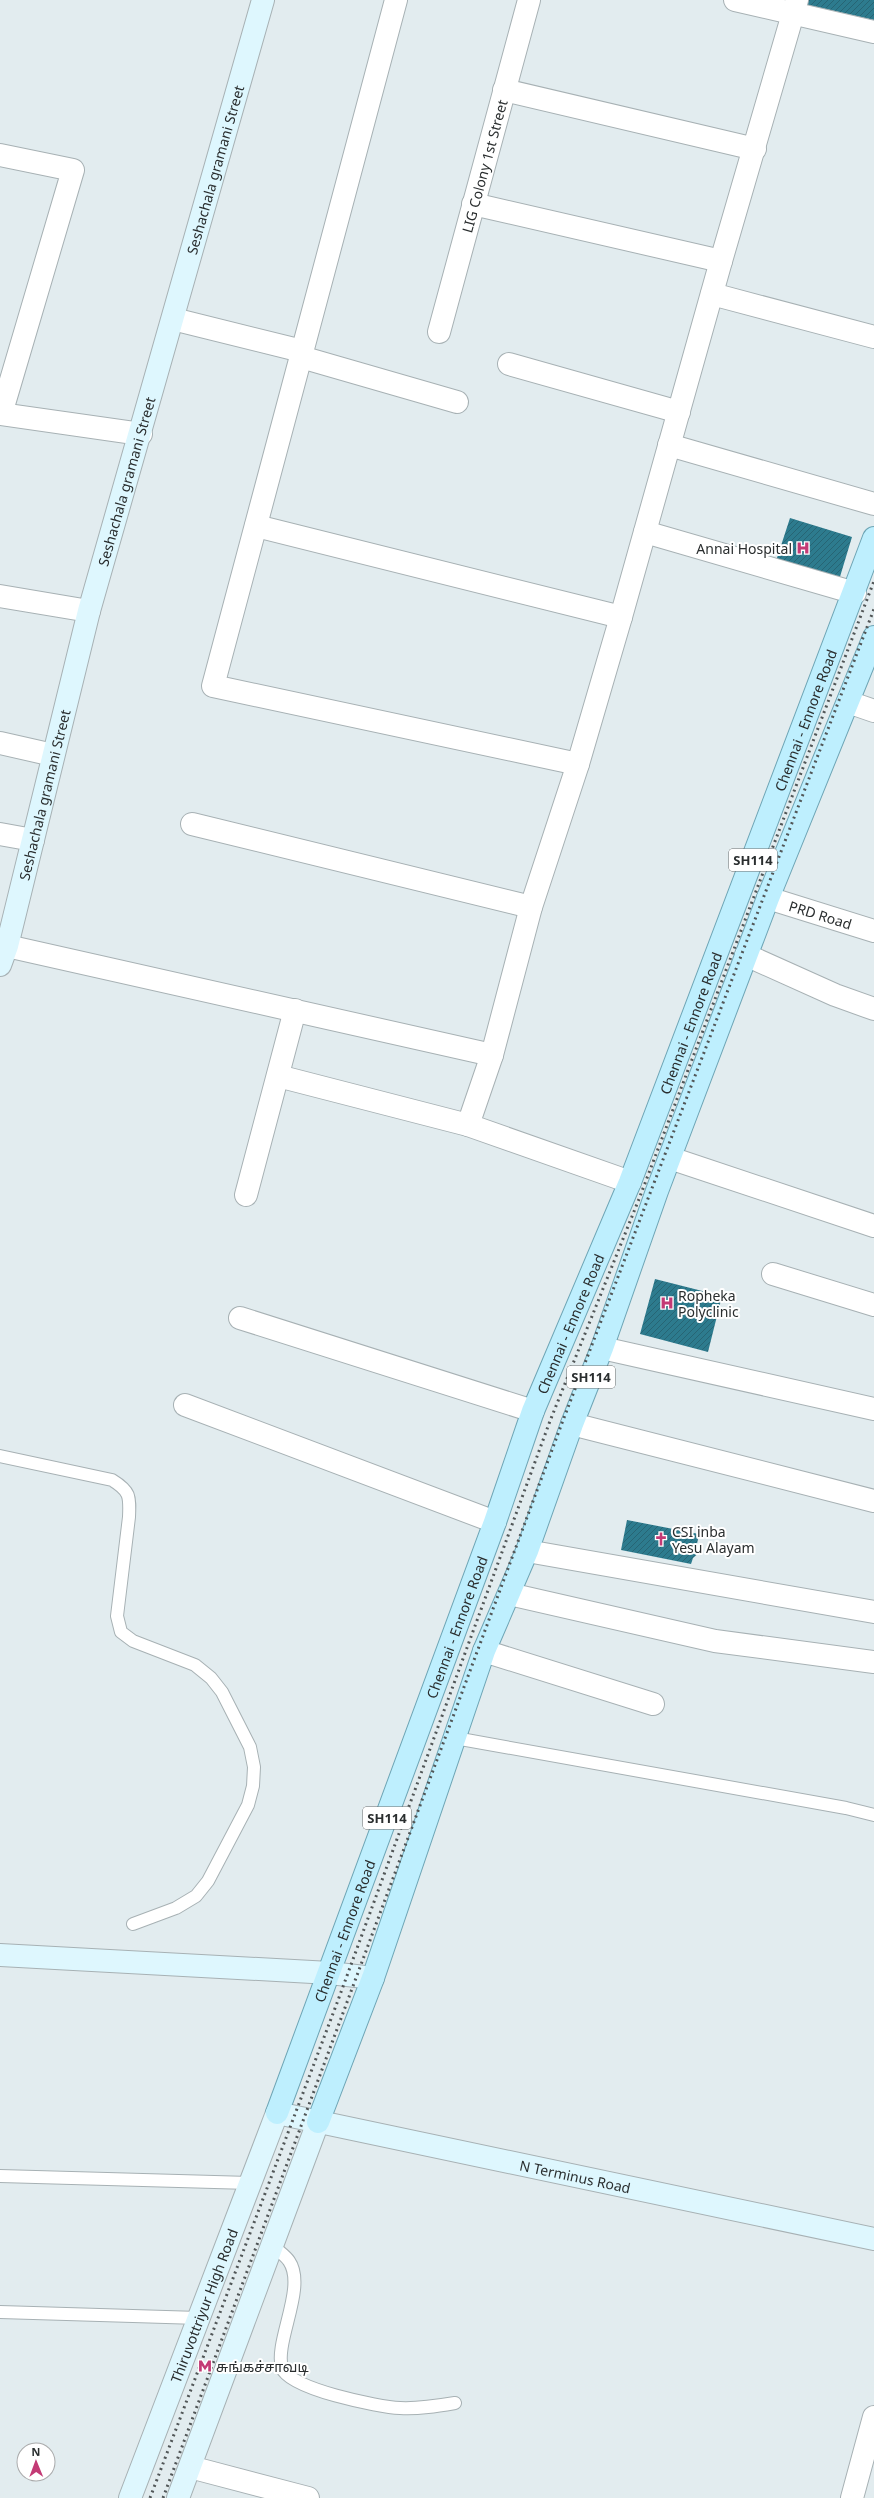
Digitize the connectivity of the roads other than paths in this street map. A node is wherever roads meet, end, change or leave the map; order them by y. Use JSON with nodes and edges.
{"nodes":[{"id":1,"x":263,"y":0,"type":"edge"},
{"id":2,"x":396,"y":0,"type":"edge"},
{"id":3,"x":529,"y":0,"type":"edge"},
{"id":4,"x":735,"y":0,"type":"edge"},
{"id":5,"x":796,"y":7,"type":"edge"},
{"id":6,"x":874,"y":32,"type":"edge"},
{"id":7,"x":504,"y":90,"type":"junction"},
{"id":8,"x":755,"y":148,"type":"junction"},
{"id":9,"x":0,"y":155,"type":"edge"},
{"id":10,"x":473,"y":204,"type":"junction"},
{"id":11,"x":721,"y":261,"type":"junction"},
{"id":12,"x":712,"y":294,"type":"junction"},
{"id":13,"x":173,"y":319,"type":"junction"},
{"id":14,"x":439,"y":332,"type":"dead end"},
{"id":15,"x":874,"y":337,"type":"edge"},
{"id":16,"x":302,"y":354,"type":"junction"},
{"id":17,"x":509,"y":364,"type":"dead end"},
{"id":18,"x":457,"y":402,"type":"dead end"},
{"id":19,"x":679,"y":412,"type":"junction"},
{"id":20,"x":0,"y":414,"type":"edge"},
{"id":21,"x":140,"y":434,"type":"junction"},
{"id":22,"x":669,"y":445,"type":"junction"},
{"id":23,"x":874,"y":504,"type":"edge"},
{"id":24,"x":256,"y":526,"type":"junction"},
{"id":25,"x":645,"y":532,"type":"junction"},
{"id":26,"x":874,"y":538,"type":"edge"},
{"id":27,"x":855,"y":593,"type":"junction"},
{"id":28,"x":0,"y":596,"type":"edge"},
{"id":29,"x":89,"y":611,"type":"junction"},
{"id":30,"x":621,"y":617,"type":"junction"},
{"id":31,"x":874,"y":637,"type":"edge"},
{"id":32,"x":848,"y":702,"type":"junction"},
{"id":33,"x":874,"y":711,"type":"edge"},
{"id":34,"x":0,"y":743,"type":"edge"},
{"id":35,"x":53,"y":755,"type":"junction"},
{"id":36,"x":578,"y":764,"type":"junction"},
{"id":37,"x":192,"y":824,"type":"dead end"},
{"id":38,"x":0,"y":834,"type":"edge"},
{"id":39,"x":33,"y":840,"type":"junction"},
{"id":40,"x":768,"y":898,"type":"junction"},
{"id":41,"x":531,"y":907,"type":"junction"},
{"id":42,"x":874,"y":932,"type":"edge"},
{"id":43,"x":4,"y":956,"type":"edge"},
{"id":44,"x":746,"y":956,"type":"junction"},
{"id":45,"x":874,"y":1009,"type":"edge"},
{"id":46,"x":295,"y":1010,"type":"junction"},
{"id":47,"x":492,"y":1055,"type":"junction"},
{"id":48,"x":278,"y":1076,"type":"junction"},
{"id":49,"x":468,"y":1126,"type":"junction"},
{"id":50,"x":670,"y":1158,"type":"junction"},
{"id":51,"x":630,"y":1182,"type":"junction"},
{"id":52,"x":246,"y":1195,"type":"dead end"},
{"id":53,"x":874,"y":1226,"type":"edge"},
{"id":54,"x":773,"y":1274,"type":"dead end"},
{"id":55,"x":874,"y":1305,"type":"edge"},
{"id":56,"x":240,"y":1318,"type":"dead end"},
{"id":57,"x":602,"y":1348,"type":"junction"},
{"id":58,"x":185,"y":1405,"type":"dead end"},
{"id":59,"x":874,"y":1409,"type":"edge"},
{"id":60,"x":533,"y":1412,"type":"junction"},
{"id":61,"x":572,"y":1424,"type":"junction"},
{"id":62,"x":0,"y":1456,"type":"edge"},
{"id":63,"x":874,"y":1501,"type":"edge"},
{"id":64,"x":495,"y":1522,"type":"junction"},
{"id":65,"x":527,"y":1551,"type":"junction"},
{"id":66,"x":509,"y":1594,"type":"junction"},
{"id":67,"x":874,"y":1612,"type":"edge"},
{"id":68,"x":484,"y":1651,"type":"junction"},
{"id":69,"x":874,"y":1662,"type":"edge"},
{"id":70,"x":653,"y":1704,"type":"dead end"},
{"id":71,"x":455,"y":1738,"type":"junction"},
{"id":72,"x":874,"y":1815,"type":"edge"},
{"id":73,"x":133,"y":1924,"type":"dead end"},
{"id":74,"x":0,"y":1955,"type":"edge"},
{"id":75,"x":330,"y":1973,"type":"junction"},
{"id":76,"x":373,"y":1978,"type":"junction"},
{"id":77,"x":277,"y":2113,"type":"junction"},
{"id":78,"x":318,"y":2122,"type":"junction"},
{"id":79,"x":0,"y":2176,"type":"edge"},
{"id":80,"x":250,"y":2183,"type":"junction"},
{"id":81,"x":874,"y":2239,"type":"edge"},
{"id":82,"x":273,"y":2246,"type":"junction"},
{"id":83,"x":0,"y":2312,"type":"edge"},
{"id":84,"x":198,"y":2318,"type":"junction"},
{"id":85,"x":455,"y":2404,"type":"dead end"},
{"id":86,"x":874,"y":2417,"type":"edge"},
{"id":87,"x":190,"y":2467,"type":"junction"},
{"id":88,"x":130,"y":2498,"type":"edge"},
{"id":89,"x":178,"y":2498,"type":"edge"},
{"id":90,"x":308,"y":2498,"type":"edge"},
{"id":91,"x":852,"y":2498,"type":"edge"}],
"edges":[{"from":1,"to":13,"type":"main road","name":"Seshachala gramani Street"},
{"from":2,"to":16,"type":"street"},
{"from":3,"to":7,"type":"street","name":"LIG Colony 1st Street"},
{"from":4,"to":5,"type":"street"},
{"from":5,"to":6,"type":"street"},
{"from":5,"to":8,"type":"street"},
{"from":7,"to":8,"type":"street"},
{"from":7,"to":10,"type":"street","name":"LIG Colony 1st Street"},
{"from":8,"to":11,"type":"street"},
{"from":9,"to":20,"type":"street"},
{"from":10,"to":11,"type":"street"},
{"from":10,"to":14,"type":"street","name":"LIG Colony 1st Street"},
{"from":11,"to":12,"type":"street"},
{"from":12,"to":15,"type":"street"},
{"from":12,"to":19,"type":"street"},
{"from":13,"to":16,"type":"street"},
{"from":13,"to":21,"type":"main road","name":"Seshachala gramani Street"},
{"from":16,"to":18,"type":"street"},
{"from":16,"to":24,"type":"street"},
{"from":17,"to":19,"type":"street"},
{"from":19,"to":22,"type":"street"},
{"from":20,"to":21,"type":"street"},
{"from":21,"to":29,"type":"main road","name":"Seshachala gramani Street"},
{"from":22,"to":23,"type":"street"},
{"from":22,"to":25,"type":"street"},
{"from":24,"to":30,"type":"street"},
{"from":24,"to":36,"type":"street"},
{"from":25,"to":27,"type":"street"},
{"from":25,"to":30,"type":"street"},
{"from":26,"to":27,"type":"main road","name":"Chennai - Ennore Road","number":"SH114"},
{"from":27,"to":51,"type":"main road","name":"Chennai - Ennore Road","number":"SH114"},
{"from":28,"to":29,"type":"street"},
{"from":29,"to":35,"type":"main road","name":"Seshachala gramani Street"},
{"from":30,"to":36,"type":"street"},
{"from":31,"to":32,"type":"main road","name":"Chennai - Ennore Road","number":"SH114"},
{"from":32,"to":33,"type":"street"},
{"from":32,"to":40,"type":"main road","name":"Chennai - Ennore Road","number":"SH114"},
{"from":34,"to":35,"type":"street"},
{"from":35,"to":39,"type":"main road","name":"Seshachala gramani Street"},
{"from":36,"to":41,"type":"street"},
{"from":37,"to":41,"type":"street"},
{"from":38,"to":39,"type":"street"},
{"from":39,"to":43,"type":"main road","name":"Seshachala gramani Street"},
{"from":40,"to":42,"type":"street","name":"PRD Road"},
{"from":40,"to":44,"type":"main road","name":"Chennai - Ennore Road","number":"SH114"},
{"from":41,"to":47,"type":"street"},
{"from":43,"to":46,"type":"street"},
{"from":44,"to":45,"type":"street"},
{"from":44,"to":50,"type":"main road","name":"Chennai - Ennore Road","number":"SH114"},
{"from":46,"to":47,"type":"street"},
{"from":46,"to":48,"type":"street"},
{"from":47,"to":49,"type":"street"},
{"from":48,"to":49,"type":"street"},
{"from":48,"to":52,"type":"street"},
{"from":49,"to":51,"type":"street"},
{"from":50,"to":53,"type":"street"},
{"from":50,"to":57,"type":"main road","name":"Chennai - Ennore Road","number":"SH114"},
{"from":51,"to":60,"type":"main road","name":"Chennai - Ennore Road","number":"SH114"},
{"from":54,"to":55,"type":"street"},
{"from":56,"to":60,"type":"street"},
{"from":57,"to":59,"type":"street"},
{"from":57,"to":61,"type":"main road","name":"Chennai - Ennore Road","number":"SH114"},
{"from":58,"to":64,"type":"street"},
{"from":60,"to":64,"type":"main road","name":"Chennai - Ennore Road","number":"SH114"},
{"from":61,"to":63,"type":"street"},
{"from":61,"to":65,"type":"main road","name":"Chennai - Ennore Road","number":"SH114"},
{"from":62,"to":73,"type":"lane"},
{"from":64,"to":75,"type":"main road","name":"Chennai - Ennore Road","number":"SH114"},
{"from":65,"to":66,"type":"main road","name":"Chennai - Ennore Road","number":"SH114"},
{"from":65,"to":67,"type":"street"},
{"from":66,"to":68,"type":"main road","name":"Chennai - Ennore Road","number":"SH114"},
{"from":66,"to":69,"type":"street"},
{"from":68,"to":70,"type":"street"},
{"from":68,"to":71,"type":"main road","name":"Chennai - Ennore Road","number":"SH114"},
{"from":71,"to":72,"type":"lane"},
{"from":71,"to":76,"type":"main road","name":"Chennai - Ennore Road","number":"SH114"},
{"from":74,"to":75,"type":"main road"},
{"from":75,"to":76,"type":"main road"},
{"from":75,"to":77,"type":"main road","name":"Chennai - Ennore Road","number":"SH114"},
{"from":76,"to":78,"type":"main road","name":"Chennai - Ennore Road","number":"SH114"},
{"from":77,"to":78,"type":"main road","name":"N Terminus Road"},
{"from":77,"to":80,"type":"main road","name":"Thiruvottriyur High Road"},
{"from":78,"to":81,"type":"main road","name":"N Terminus Road"},
{"from":78,"to":82,"type":"main road"},
{"from":79,"to":80,"type":"lane"},
{"from":80,"to":84,"type":"main road","name":"Thiruvottriyur High Road"},
{"from":82,"to":85,"type":"lane"},
{"from":82,"to":87,"type":"main road"},
{"from":83,"to":84,"type":"lane"},
{"from":84,"to":88,"type":"main road","name":"Thiruvottriyur High Road"},
{"from":86,"to":91,"type":"street"},
{"from":87,"to":89,"type":"main road"},
{"from":87,"to":90,"type":"street"}]}
